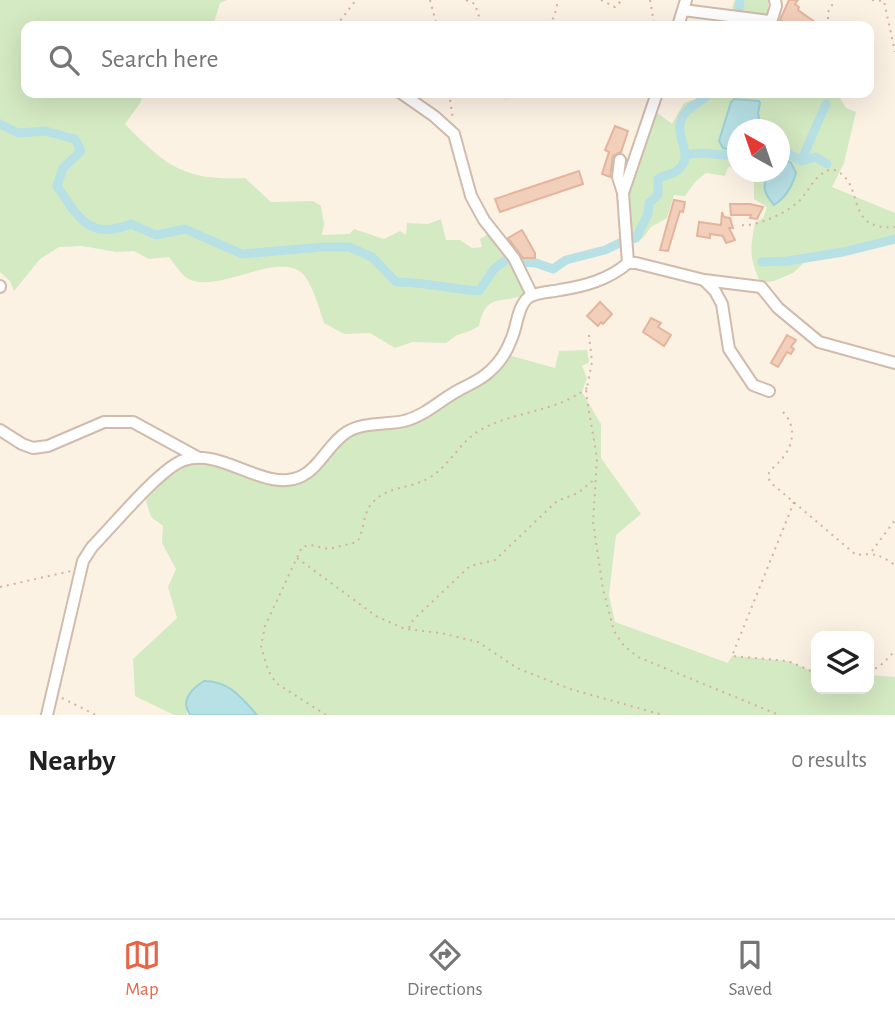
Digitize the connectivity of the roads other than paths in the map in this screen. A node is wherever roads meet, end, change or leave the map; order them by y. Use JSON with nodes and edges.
{"nodes":[{"id":1,"x":775,"y":0,"type":"edge"},
{"id":2,"x":684,"y":5,"type":"edge"},
{"id":3,"x":408,"y":98,"type":"edge"},
{"id":4,"x":655,"y":98,"type":"edge"},
{"id":5,"x":620,"y":160,"type":"dead end"},
{"id":6,"x":623,"y":193,"type":"junction"},
{"id":7,"x":628,"y":263,"type":"junction"},
{"id":8,"x":704,"y":280,"type":"junction"},
{"id":9,"x":532,"y":295,"type":"junction"},
{"id":10,"x":895,"y":363,"type":"edge"},
{"id":11,"x":769,"y":390,"type":"dead end"},
{"id":12,"x":0,"y":430,"type":"edge"},
{"id":13,"x":197,"y":457,"type":"junction"},
{"id":14,"x":47,"y":715,"type":"edge"}],
"edges":[{"from":1,"to":2,"type":"street"},
{"from":3,"to":9,"type":"street"},
{"from":4,"to":6,"type":"street"},
{"from":5,"to":6,"type":"street"},
{"from":6,"to":7,"type":"street"},
{"from":7,"to":8,"type":"street"},
{"from":7,"to":9,"type":"street"},
{"from":8,"to":10,"type":"street"},
{"from":8,"to":11,"type":"street"},
{"from":9,"to":13,"type":"street"},
{"from":12,"to":13,"type":"street"},
{"from":13,"to":14,"type":"street"}]}
